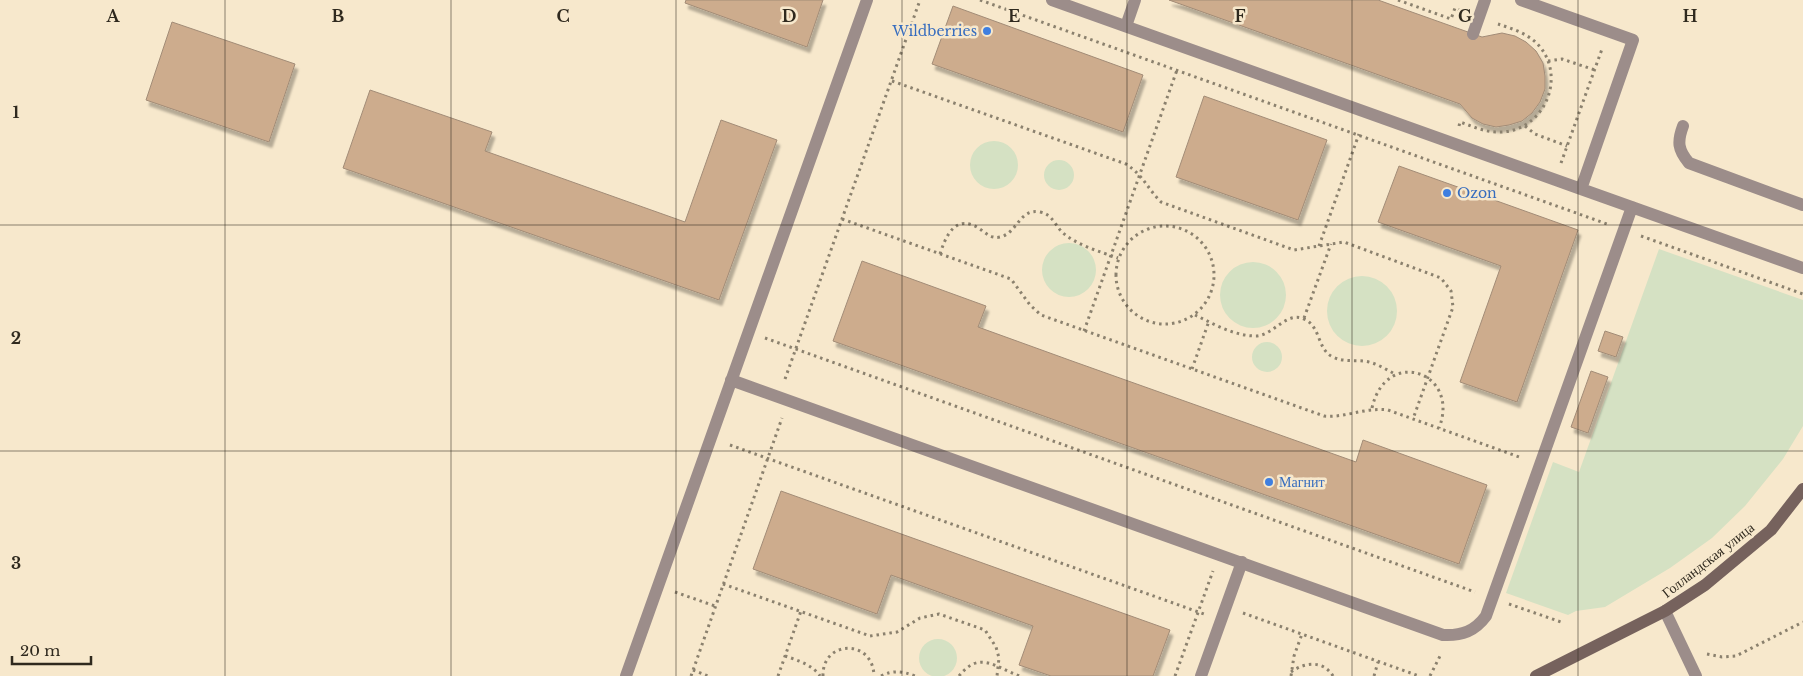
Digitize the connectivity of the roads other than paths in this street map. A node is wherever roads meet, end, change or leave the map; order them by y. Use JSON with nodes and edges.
{"nodes":[{"id":1,"x":867,"y":0,"type":"edge"},
{"id":2,"x":1052,"y":0,"type":"edge"},
{"id":3,"x":1135,"y":0,"type":"edge"},
{"id":4,"x":1485,"y":0,"type":"edge"},
{"id":5,"x":1521,"y":0,"type":"edge"},
{"id":6,"x":1126,"y":26,"type":"junction"},
{"id":7,"x":1473,"y":34,"type":"dead end"},
{"id":8,"x":1683,"y":126,"type":"dead end"},
{"id":9,"x":1580,"y":189,"type":"junction"},
{"id":10,"x":1803,"y":205,"type":"edge"},
{"id":11,"x":1632,"y":207,"type":"junction"},
{"id":12,"x":1803,"y":268,"type":"edge"},
{"id":13,"x":731,"y":380,"type":"junction"},
{"id":14,"x":1803,"y":489,"type":"edge"},
{"id":15,"x":1242,"y":562,"type":"junction"},
{"id":16,"x":1665,"y":612,"type":"junction"},
{"id":17,"x":626,"y":676,"type":"edge"},
{"id":18,"x":1201,"y":676,"type":"edge"},
{"id":19,"x":1536,"y":676,"type":"edge"},
{"id":20,"x":1696,"y":676,"type":"edge"}],
"edges":[{"from":1,"to":13,"type":"lane"},
{"from":2,"to":6,"type":"lane"},
{"from":3,"to":6,"type":"lane"},
{"from":4,"to":7,"type":"lane"},
{"from":5,"to":9,"type":"lane"},
{"from":6,"to":9,"type":"lane"},
{"from":8,"to":10,"type":"lane"},
{"from":9,"to":11,"type":"lane"},
{"from":11,"to":12,"type":"lane"},
{"from":11,"to":15,"type":"lane"},
{"from":13,"to":15,"type":"lane"},
{"from":13,"to":17,"type":"lane"},
{"from":14,"to":16,"type":"street","name":"Голландская улица"},
{"from":15,"to":18,"type":"lane"},
{"from":16,"to":19,"type":"street","name":"Голландская улица"},
{"from":16,"to":20,"type":"lane"}]}
